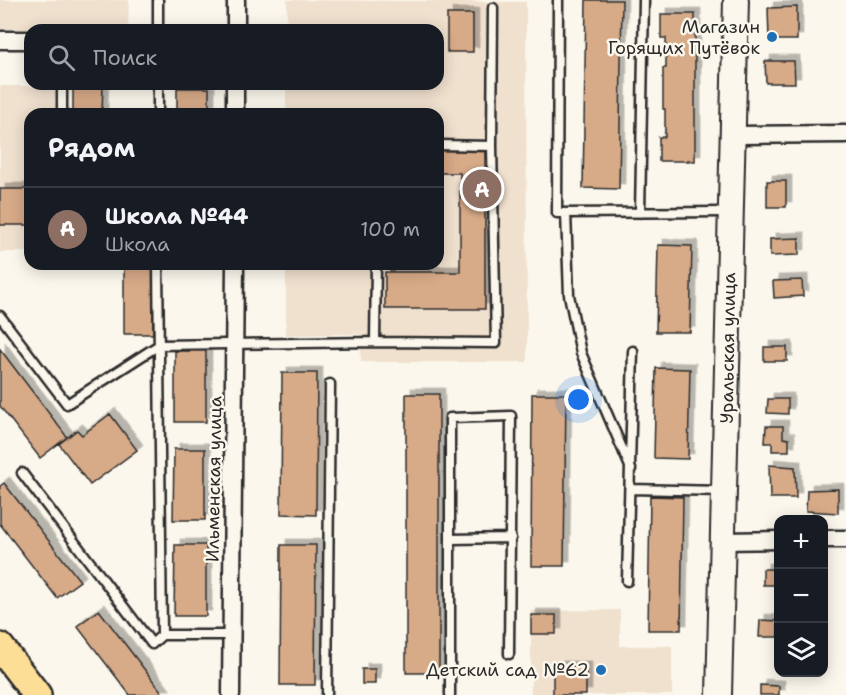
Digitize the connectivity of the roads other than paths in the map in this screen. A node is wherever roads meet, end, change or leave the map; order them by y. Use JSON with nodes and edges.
{"nodes":[{"id":1,"x":158,"y":0,"type":"edge"},
{"id":2,"x":236,"y":0,"type":"edge"},
{"id":3,"x":558,"y":0,"type":"edge"},
{"id":4,"x":644,"y":0,"type":"edge"},
{"id":5,"x":736,"y":0,"type":"edge"},
{"id":6,"x":493,"y":8,"type":"dead end"},
{"id":7,"x":158,"y":24,"type":"edge"},
{"id":8,"x":236,"y":24,"type":"edge"},
{"id":9,"x":0,"y":40,"type":"edge"},
{"id":10,"x":24,"y":40,"type":"edge"},
{"id":11,"x":62,"y":90,"type":"edge"},
{"id":12,"x":158,"y":90,"type":"edge"},
{"id":13,"x":236,"y":90,"type":"edge"},
{"id":14,"x":62,"y":108,"type":"edge"},
{"id":15,"x":158,"y":108,"type":"edge"},
{"id":16,"x":235,"y":108,"type":"edge"},
{"id":17,"x":846,"y":134,"type":"edge"},
{"id":18,"x":733,"y":135,"type":"junction"},
{"id":19,"x":444,"y":145,"type":"edge"},
{"id":20,"x":492,"y":146,"type":"junction"},
{"id":21,"x":732,"y":212,"type":"junction"},
{"id":22,"x":566,"y":213,"type":"junction"},
{"id":23,"x":640,"y":213,"type":"junction"},
{"id":24,"x":158,"y":270,"type":"edge"},
{"id":25,"x":235,"y":270,"type":"edge"},
{"id":26,"x":376,"y":270,"type":"edge"},
{"id":27,"x":0,"y":316,"type":"edge"},
{"id":28,"x":375,"y":342,"type":"junction"},
{"id":29,"x":235,"y":343,"type":"junction"},
{"id":30,"x":159,"y":345,"type":"junction"},
{"id":31,"x":633,"y":351,"type":"dead end"},
{"id":32,"x":330,"y":384,"type":"dead end"},
{"id":33,"x":631,"y":469,"type":"junction"},
{"id":34,"x":22,"y":473,"type":"dead end"},
{"id":35,"x":630,"y":489,"type":"junction"},
{"id":36,"x":724,"y":491,"type":"junction"},
{"id":37,"x":511,"y":538,"type":"junction"},
{"id":38,"x":451,"y":539,"type":"junction"},
{"id":39,"x":828,"y":539,"type":"edge"},
{"id":40,"x":846,"y":539,"type":"edge"},
{"id":41,"x":774,"y":540,"type":"edge"},
{"id":42,"x":723,"y":541,"type":"junction"},
{"id":43,"x":627,"y":581,"type":"dead end"},
{"id":44,"x":162,"y":636,"type":"junction"},
{"id":45,"x":232,"y":636,"type":"junction"},
{"id":46,"x":0,"y":647,"type":"edge"},
{"id":47,"x":510,"y":654,"type":"dead end"},
{"id":48,"x":37,"y":695,"type":"edge"},
{"id":49,"x":231,"y":695,"type":"edge"},
{"id":50,"x":327,"y":695,"type":"edge"},
{"id":51,"x":450,"y":695,"type":"edge"},
{"id":52,"x":719,"y":695,"type":"edge"}],
"edges":[{"from":1,"to":7,"type":"lane"},
{"from":2,"to":8,"type":"street"},
{"from":3,"to":22,"type":"lane"},
{"from":4,"to":23,"type":"lane"},
{"from":5,"to":18,"type":"street","name":"Уральская улица"},
{"from":6,"to":20,"type":"lane"},
{"from":9,"to":10,"type":"street"},
{"from":11,"to":14,"type":"lane"},
{"from":12,"to":15,"type":"lane"},
{"from":13,"to":16,"type":"street"},
{"from":17,"to":18,"type":"street"},
{"from":18,"to":21,"type":"street","name":"Уральская улица"},
{"from":19,"to":20,"type":"lane"},
{"from":20,"to":28,"type":"lane"},
{"from":21,"to":23,"type":"lane"},
{"from":21,"to":36,"type":"street","name":"Уральская улица"},
{"from":22,"to":23,"type":"lane"},
{"from":22,"to":33,"type":"lane"},
{"from":24,"to":30,"type":"lane"},
{"from":25,"to":29,"type":"street","name":"Ильменская улица"},
{"from":26,"to":28,"type":"lane"},
{"from":27,"to":30,"type":"lane"},
{"from":28,"to":29,"type":"lane"},
{"from":29,"to":30,"type":"lane"},
{"from":29,"to":45,"type":"street","name":"Ильменская улица"},
{"from":30,"to":44,"type":"lane"},
{"from":31,"to":33,"type":"lane"},
{"from":32,"to":50,"type":"lane"},
{"from":33,"to":35,"type":"lane"},
{"from":34,"to":44,"type":"lane"},
{"from":35,"to":36,"type":"lane"},
{"from":35,"to":43,"type":"lane"},
{"from":36,"to":42,"type":"street","name":"Уральская улица"},
{"from":37,"to":38,"type":"lane"},
{"from":37,"to":38,"type":"lane"},
{"from":37,"to":47,"type":"lane"},
{"from":38,"to":51,"type":"lane"},
{"from":39,"to":40,"type":"street"},
{"from":41,"to":42,"type":"street"},
{"from":42,"to":52,"type":"street","name":"Уральская улица"},
{"from":44,"to":45,"type":"lane"},
{"from":45,"to":49,"type":"street","name":"Ильменская улица"},
{"from":46,"to":48,"type":"main road"}]}
